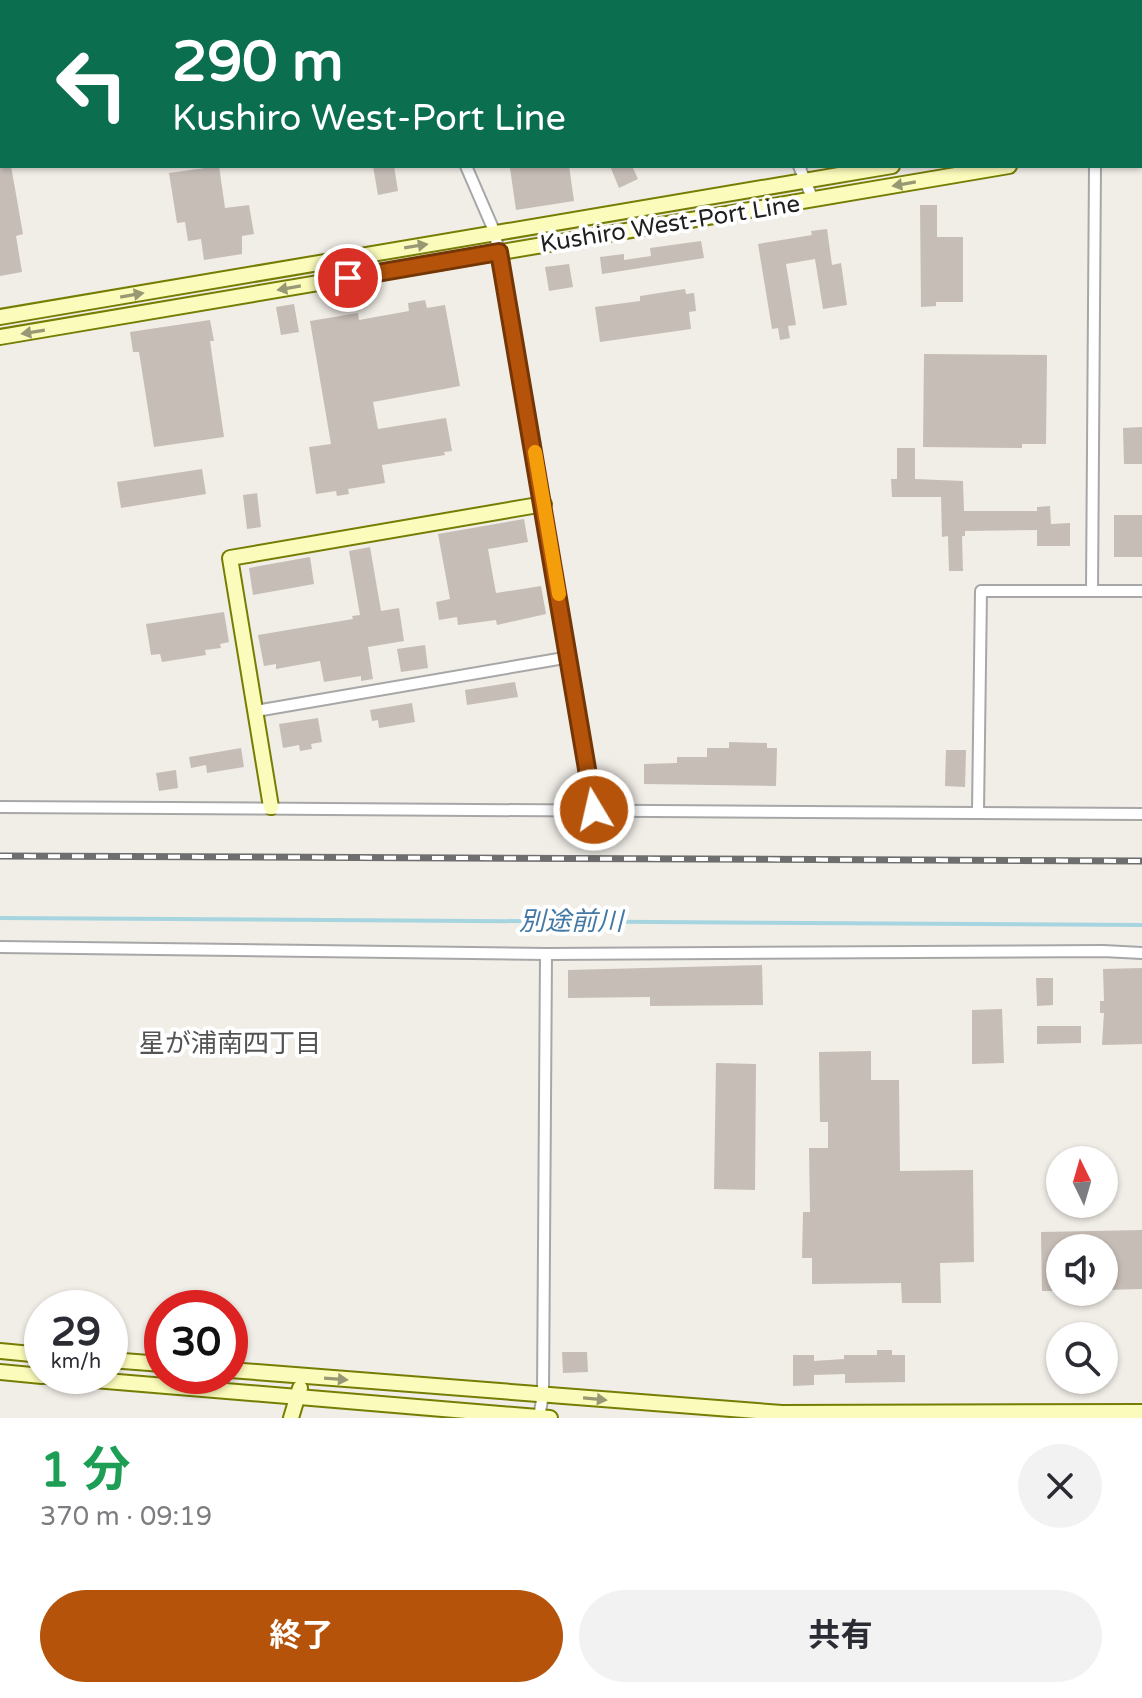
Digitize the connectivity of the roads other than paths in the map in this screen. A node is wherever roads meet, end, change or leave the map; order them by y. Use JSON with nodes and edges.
{"nodes":[{"id":1,"x":467,"y":168,"type":"edge"},
{"id":2,"x":800,"y":168,"type":"edge"},
{"id":3,"x":881,"y":168,"type":"edge"},
{"id":4,"x":997,"y":168,"type":"edge"},
{"id":5,"x":1095,"y":168,"type":"edge"},
{"id":6,"x":806,"y":181,"type":"junction"},
{"id":7,"x":813,"y":200,"type":"junction"},
{"id":8,"x":495,"y":233,"type":"junction"},
{"id":9,"x":499,"y":252,"type":"junction"},
{"id":10,"x":0,"y":317,"type":"edge"},
{"id":11,"x":0,"y":337,"type":"edge"},
{"id":12,"x":544,"y":504,"type":"junction"},
{"id":13,"x":1092,"y":591,"type":"junction"},
{"id":14,"x":1142,"y":591,"type":"edge"},
{"id":15,"x":570,"y":657,"type":"junction"},
{"id":16,"x":256,"y":711,"type":"junction"},
{"id":17,"x":0,"y":807,"type":"edge"},
{"id":18,"x":271,"y":807,"type":"junction"},
{"id":19,"x":594,"y":810,"type":"junction"},
{"id":20,"x":978,"y":811,"type":"junction"},
{"id":21,"x":1142,"y":814,"type":"edge"},
{"id":22,"x":0,"y":947,"type":"edge"},
{"id":23,"x":1142,"y":953,"type":"edge"},
{"id":24,"x":546,"y":954,"type":"junction"},
{"id":25,"x":0,"y":1351,"type":"edge"},
{"id":26,"x":24,"y":1353,"type":"edge"},
{"id":27,"x":248,"y":1371,"type":"edge"},
{"id":28,"x":0,"y":1372,"type":"edge"},
{"id":29,"x":24,"y":1374,"type":"edge"},
{"id":30,"x":303,"y":1376,"type":"junction"},
{"id":31,"x":128,"y":1383,"type":"edge"},
{"id":32,"x":543,"y":1395,"type":"junction"},
{"id":33,"x":298,"y":1397,"type":"junction"},
{"id":34,"x":1142,"y":1412,"type":"edge"},
{"id":35,"x":880,"y":1415,"type":"edge"},
{"id":36,"x":539,"y":1417,"type":"edge"},
{"id":37,"x":291,"y":1418,"type":"edge"},
{"id":38,"x":550,"y":1418,"type":"edge"}],
"edges":[{"from":1,"to":8,"type":"street"},
{"from":2,"to":6,"type":"street"},
{"from":3,"to":6,"type":"street","name":"Kushiro West-Port Line"},
{"from":4,"to":7,"type":"street","name":"Kushiro West-Port Line","one_way":true},
{"from":5,"to":13,"type":"street"},
{"from":6,"to":7,"type":"street"},
{"from":6,"to":8,"type":"street","name":"Kushiro West-Port Line"},
{"from":7,"to":9,"type":"street","name":"Kushiro West-Port Line"},
{"from":8,"to":9,"type":"street"},
{"from":10,"to":8,"type":"street","name":"Kushiro West-Port Line","one_way":true},
{"from":9,"to":11,"type":"street","name":"Kushiro West-Port Line","one_way":true},
{"from":9,"to":12,"type":"street"},
{"from":12,"to":15,"type":"street"},
{"from":12,"to":16,"type":"street"},
{"from":13,"to":14,"type":"street"},
{"from":13,"to":20,"type":"street"},
{"from":15,"to":16,"type":"street"},
{"from":15,"to":19,"type":"street"},
{"from":16,"to":18,"type":"street"},
{"from":17,"to":18,"type":"street"},
{"from":18,"to":19,"type":"street"},
{"from":19,"to":20,"type":"street"},
{"from":20,"to":21,"type":"street"},
{"from":22,"to":24,"type":"street"},
{"from":23,"to":24,"type":"street"},
{"from":24,"to":32,"type":"street"},
{"from":25,"to":26,"type":"street"},
{"from":27,"to":30,"type":"street"},
{"from":28,"to":29,"type":"street"},
{"from":30,"to":32,"type":"street","one_way":true},
{"from":30,"to":33,"type":"street"},
{"from":31,"to":33,"type":"street"},
{"from":32,"to":35,"type":"street","one_way":true},
{"from":32,"to":36,"type":"street"},
{"from":33,"to":36,"type":"street"},
{"from":33,"to":37,"type":"street"},
{"from":34,"to":35,"type":"street"},
{"from":36,"to":38,"type":"street"}]}
